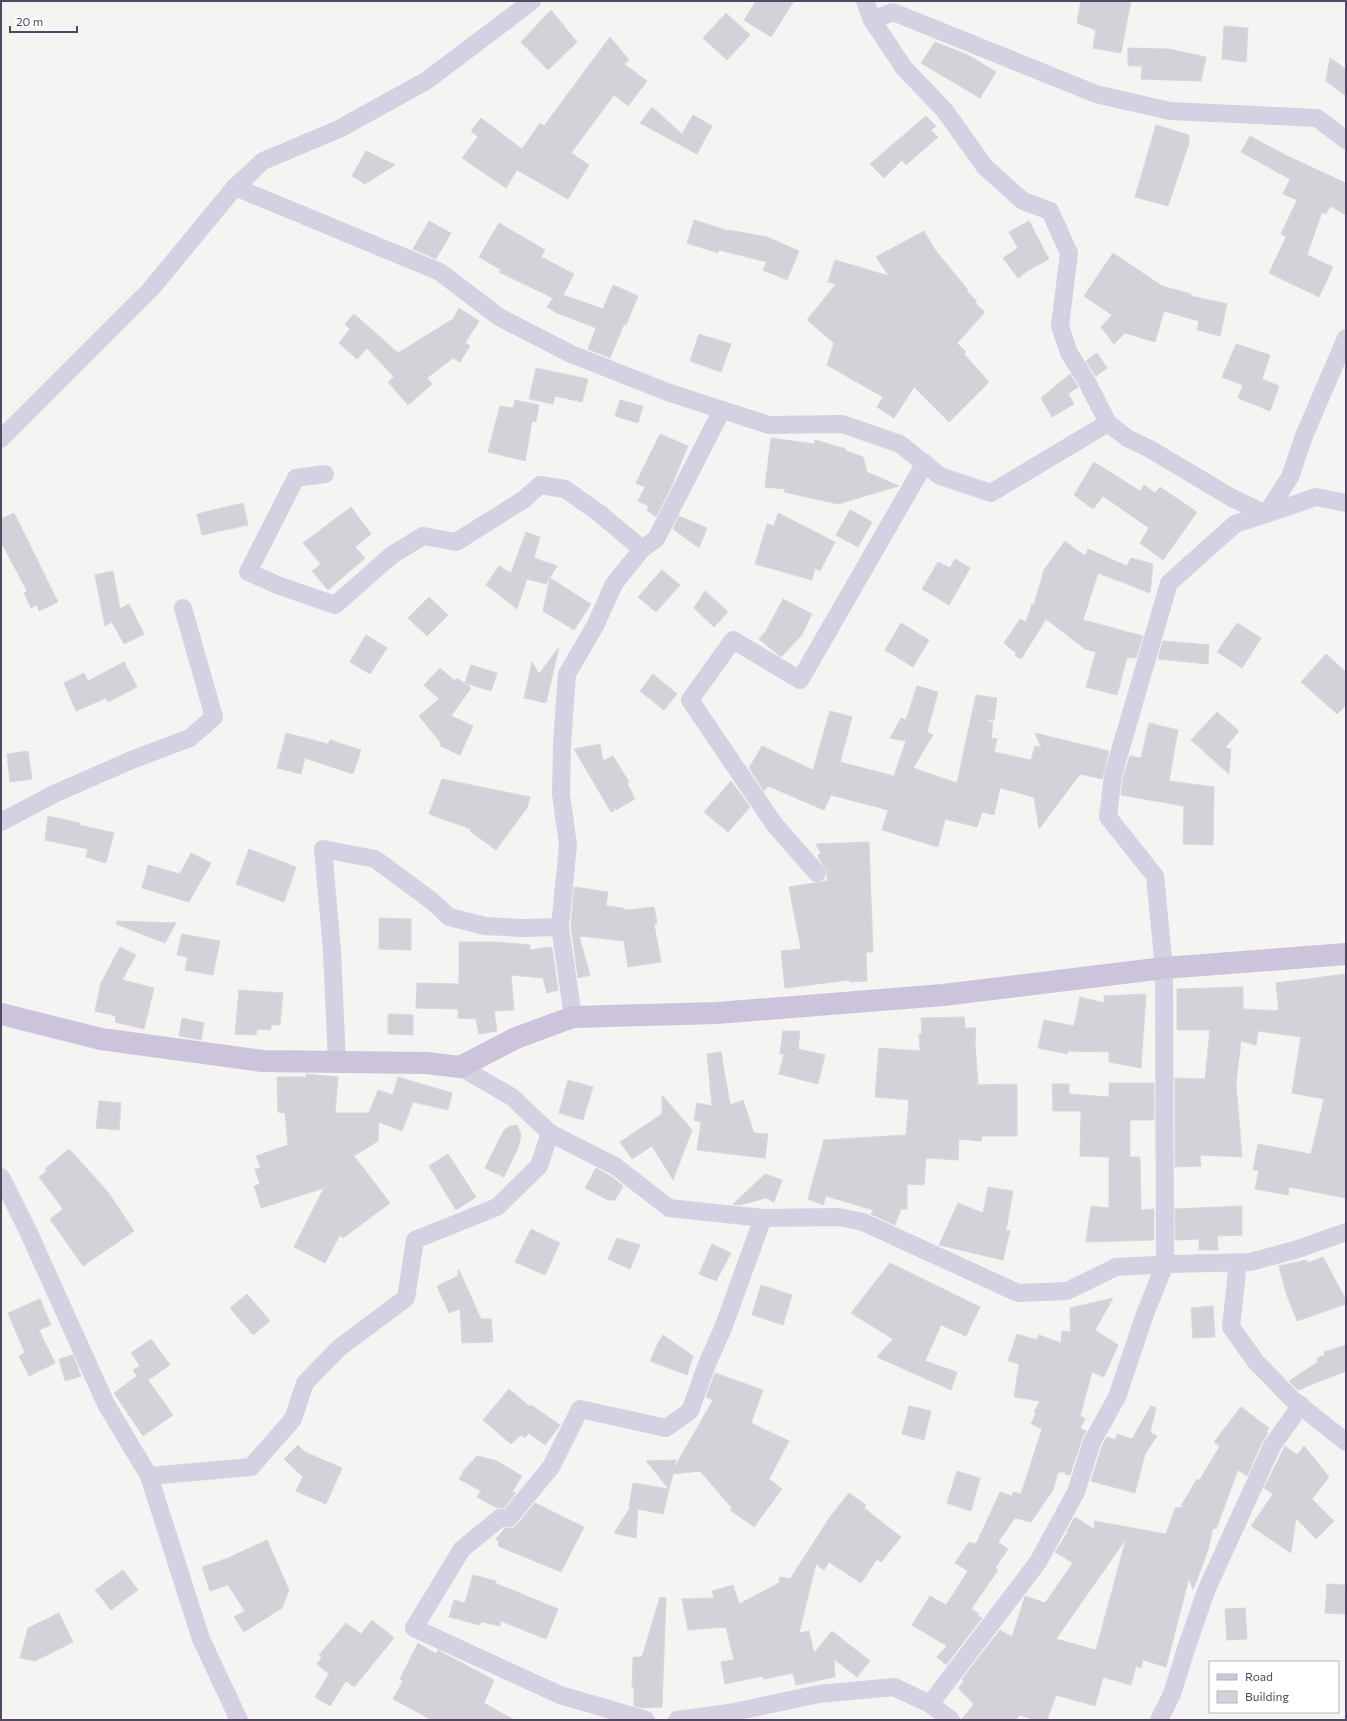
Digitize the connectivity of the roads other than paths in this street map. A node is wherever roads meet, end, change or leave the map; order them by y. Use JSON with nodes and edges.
{"nodes":[{"id":1,"x":532,"y":1,"type":"edge"},
{"id":2,"x":865,"y":1,"type":"edge"},
{"id":3,"x":872,"y":20,"type":"junction"},
{"id":4,"x":1346,"y":140,"type":"edge"},
{"id":5,"x":235,"y":187,"type":"junction"},
{"id":6,"x":1346,"y":338,"type":"edge"},
{"id":7,"x":722,"y":410,"type":"junction"},
{"id":8,"x":1108,"y":423,"type":"junction"},
{"id":9,"x":1,"y":439,"type":"edge"},
{"id":10,"x":925,"y":463,"type":"junction"},
{"id":11,"x":325,"y":474,"type":"dead end"},
{"id":12,"x":1346,"y":503,"type":"edge"},
{"id":13,"x":1266,"y":514,"type":"junction"},
{"id":14,"x":642,"y":549,"type":"junction"},
{"id":15,"x":183,"y":608,"type":"dead end"},
{"id":16,"x":1,"y":822,"type":"edge"},
{"id":17,"x":817,"y":873,"type":"dead end"},
{"id":18,"x":560,"y":927,"type":"junction"},
{"id":19,"x":1346,"y":954,"type":"edge"},
{"id":20,"x":1164,"y":968,"type":"junction"},
{"id":21,"x":1,"y":1014,"type":"edge"},
{"id":22,"x":573,"y":1017,"type":"junction"},
{"id":23,"x":338,"y":1062,"type":"junction"},
{"id":24,"x":460,"y":1067,"type":"junction"},
{"id":25,"x":550,"y":1133,"type":"junction"},
{"id":26,"x":1,"y":1177,"type":"edge"},
{"id":27,"x":763,"y":1218,"type":"junction"},
{"id":28,"x":1346,"y":1232,"type":"edge"},
{"id":29,"x":1238,"y":1262,"type":"junction"},
{"id":30,"x":1165,"y":1264,"type":"junction"},
{"id":31,"x":1301,"y":1405,"type":"junction"},
{"id":32,"x":1346,"y":1442,"type":"edge"},
{"id":33,"x":149,"y":1476,"type":"junction"},
{"id":34,"x":930,"y":1704,"type":"junction"},
{"id":35,"x":721,"y":1717,"type":"edge"},
{"id":36,"x":239,"y":1720,"type":"edge"},
{"id":37,"x":646,"y":1720,"type":"edge"},
{"id":38,"x":677,"y":1720,"type":"edge"},
{"id":39,"x":951,"y":1720,"type":"edge"},
{"id":40,"x":1160,"y":1720,"type":"edge"}],
"edges":[{"from":1,"to":5,"type":"street"},
{"from":2,"to":3,"type":"street"},
{"from":3,"to":4,"type":"street"},
{"from":3,"to":8,"type":"street"},
{"from":5,"to":7,"type":"street"},
{"from":5,"to":9,"type":"street"},
{"from":6,"to":13,"type":"street"},
{"from":7,"to":10,"type":"street"},
{"from":7,"to":14,"type":"street"},
{"from":8,"to":10,"type":"street"},
{"from":8,"to":13,"type":"street"},
{"from":10,"to":17,"type":"street"},
{"from":11,"to":14,"type":"street"},
{"from":12,"to":13,"type":"street"},
{"from":13,"to":20,"type":"street"},
{"from":14,"to":18,"type":"street"},
{"from":15,"to":16,"type":"street"},
{"from":18,"to":22,"type":"street"},
{"from":18,"to":23,"type":"street"},
{"from":19,"to":20,"type":"street"},
{"from":20,"to":22,"type":"street"},
{"from":20,"to":30,"type":"street"},
{"from":21,"to":23,"type":"street"},
{"from":22,"to":24,"type":"street"},
{"from":23,"to":24,"type":"street"},
{"from":24,"to":25,"type":"street"},
{"from":25,"to":27,"type":"street"},
{"from":25,"to":33,"type":"street"},
{"from":26,"to":33,"type":"street"},
{"from":27,"to":30,"type":"street"},
{"from":27,"to":37,"type":"street"},
{"from":28,"to":29,"type":"street"},
{"from":29,"to":30,"type":"street"},
{"from":29,"to":31,"type":"street"},
{"from":30,"to":34,"type":"street"},
{"from":31,"to":32,"type":"street"},
{"from":31,"to":40,"type":"street"},
{"from":33,"to":36,"type":"street"},
{"from":34,"to":35,"type":"street"},
{"from":34,"to":39,"type":"street"},
{"from":35,"to":38,"type":"street"}]}
